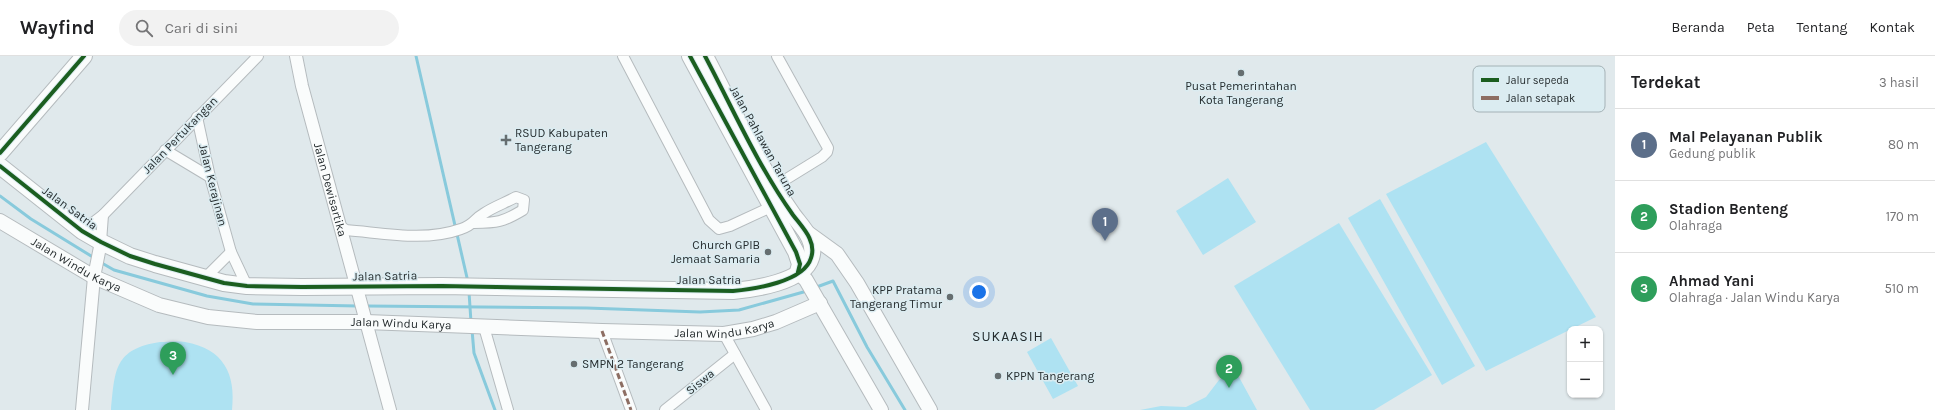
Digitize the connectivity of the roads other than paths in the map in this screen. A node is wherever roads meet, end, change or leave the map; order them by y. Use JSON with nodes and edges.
{"nodes":[{"id":1,"x":84,"y":56,"type":"edge"},
{"id":2,"x":258,"y":56,"type":"edge"},
{"id":3,"x":296,"y":56,"type":"edge"},
{"id":4,"x":623,"y":56,"type":"edge"},
{"id":5,"x":690,"y":56,"type":"edge"},
{"id":6,"x":705,"y":56,"type":"edge"},
{"id":7,"x":777,"y":56,"type":"edge"},
{"id":8,"x":197,"y":117,"type":"junction"},
{"id":9,"x":18,"y":132,"type":"junction"},
{"id":10,"x":0,"y":142,"type":"edge"},
{"id":11,"x":165,"y":150,"type":"junction"},
{"id":12,"x":0,"y":153,"type":"edge"},
{"id":13,"x":0,"y":166,"type":"edge"},
{"id":14,"x":210,"y":177,"type":"junction"},
{"id":15,"x":775,"y":186,"type":"junction"},
{"id":16,"x":770,"y":207,"type":"junction"},
{"id":17,"x":103,"y":215,"type":"junction"},
{"id":18,"x":0,"y":221,"type":"edge"},
{"id":19,"x":474,"y":223,"type":"dead end"},
{"id":20,"x":340,"y":226,"type":"junction"},
{"id":21,"x":82,"y":231,"type":"junction"},
{"id":22,"x":808,"y":233,"type":"junction"},
{"id":23,"x":101,"y":243,"type":"junction"},
{"id":24,"x":231,"y":252,"type":"junction"},
{"id":25,"x":94,"y":275,"type":"junction"},
{"id":26,"x":802,"y":276,"type":"junction"},
{"id":27,"x":205,"y":278,"type":"junction"},
{"id":28,"x":247,"y":286,"type":"junction"},
{"id":29,"x":357,"y":289,"type":"junction"},
{"id":30,"x":819,"y":300,"type":"junction"},
{"id":31,"x":365,"y":320,"type":"junction"},
{"id":32,"x":482,"y":327,"type":"junction"},
{"id":33,"x":602,"y":331,"type":"junction"},
{"id":34,"x":724,"y":334,"type":"junction"},
{"id":35,"x":734,"y":354,"type":"junction"},
{"id":36,"x":82,"y":410,"type":"edge"},
{"id":37,"x":390,"y":410,"type":"edge"},
{"id":38,"x":508,"y":410,"type":"edge"},
{"id":39,"x":631,"y":410,"type":"edge"},
{"id":40,"x":665,"y":410,"type":"edge"},
{"id":41,"x":766,"y":410,"type":"edge"},
{"id":42,"x":881,"y":410,"type":"edge"},
{"id":43,"x":930,"y":410,"type":"edge"}],
"edges":[{"from":1,"to":9,"type":"highway"},
{"from":2,"to":8,"type":"street","name":"Jalan Pertukangan"},
{"from":3,"to":20,"type":"street","name":"Jalan Dewisartika"},
{"from":4,"to":16,"type":"street"},
{"from":5,"to":16,"type":"highway","name":"Jalan Pahlawan Taruna"},
{"from":6,"to":15,"type":"highway","name":"Jalan Pahlawan Taruna"},
{"from":7,"to":15,"type":"street"},
{"from":8,"to":11,"type":"street","name":"Jalan Pertukangan"},
{"from":8,"to":14,"type":"street","name":"Jalan Kerajinan"},
{"from":9,"to":10,"type":"highway"},
{"from":9,"to":12,"type":"highway"},
{"from":11,"to":14,"type":"street"},
{"from":11,"to":17,"type":"street","name":"Jalan Pertukangan"},
{"from":13,"to":21,"type":"highway","name":"Jalan Satria"},
{"from":14,"to":24,"type":"street","name":"Jalan Kerajinan"},
{"from":15,"to":22,"type":"highway","name":"Jalan Pahlawan Taruna"},
{"from":16,"to":26,"type":"highway","name":"Jalan Pahlawan Taruna"},
{"from":17,"to":21,"type":"street","name":"Jalan Pertukangan"},
{"from":17,"to":23,"type":"street"},
{"from":18,"to":25,"type":"main road","name":"Jalan Windu Karya"},
{"from":19,"to":20,"type":"street"},
{"from":20,"to":29,"type":"street","name":"Jalan Dewisartika"},
{"from":21,"to":23,"type":"highway","name":"Jalan Satria"},
{"from":22,"to":26,"type":"highway"},
{"from":22,"to":43,"type":"main road","name":"Jalan Pahlawan Taruna"},
{"from":23,"to":25,"type":"street"},
{"from":23,"to":27,"type":"highway","name":"Jalan Satria"},
{"from":24,"to":27,"type":"street"},
{"from":24,"to":28,"type":"street","name":"Jalan Kerajinan"},
{"from":25,"to":31,"type":"main road","name":"Jalan Windu Karya"},
{"from":25,"to":36,"type":"street"},
{"from":26,"to":29,"type":"highway","name":"Jalan Satria"},
{"from":26,"to":30,"type":"main road"},
{"from":27,"to":28,"type":"highway","name":"Jalan Satria"},
{"from":28,"to":29,"type":"highway","name":"Jalan Satria"},
{"from":29,"to":31,"type":"street","name":"Jalan Dewisartika"},
{"from":30,"to":34,"type":"main road","name":"Jalan Windu Karya"},
{"from":30,"to":42,"type":"main road"},
{"from":31,"to":32,"type":"main road","name":"Jalan Windu Karya"},
{"from":31,"to":37,"type":"street","name":"Jalan Dewisartika"},
{"from":32,"to":33,"type":"main road","name":"Jalan Windu Karya"},
{"from":32,"to":38,"type":"street"},
{"from":33,"to":34,"type":"main road","name":"Jalan Windu Karya"},
{"from":33,"to":39,"type":"street"},
{"from":34,"to":35,"type":"street"},
{"from":35,"to":40,"type":"street","name":"Siswa"},
{"from":35,"to":41,"type":"street"}]}
